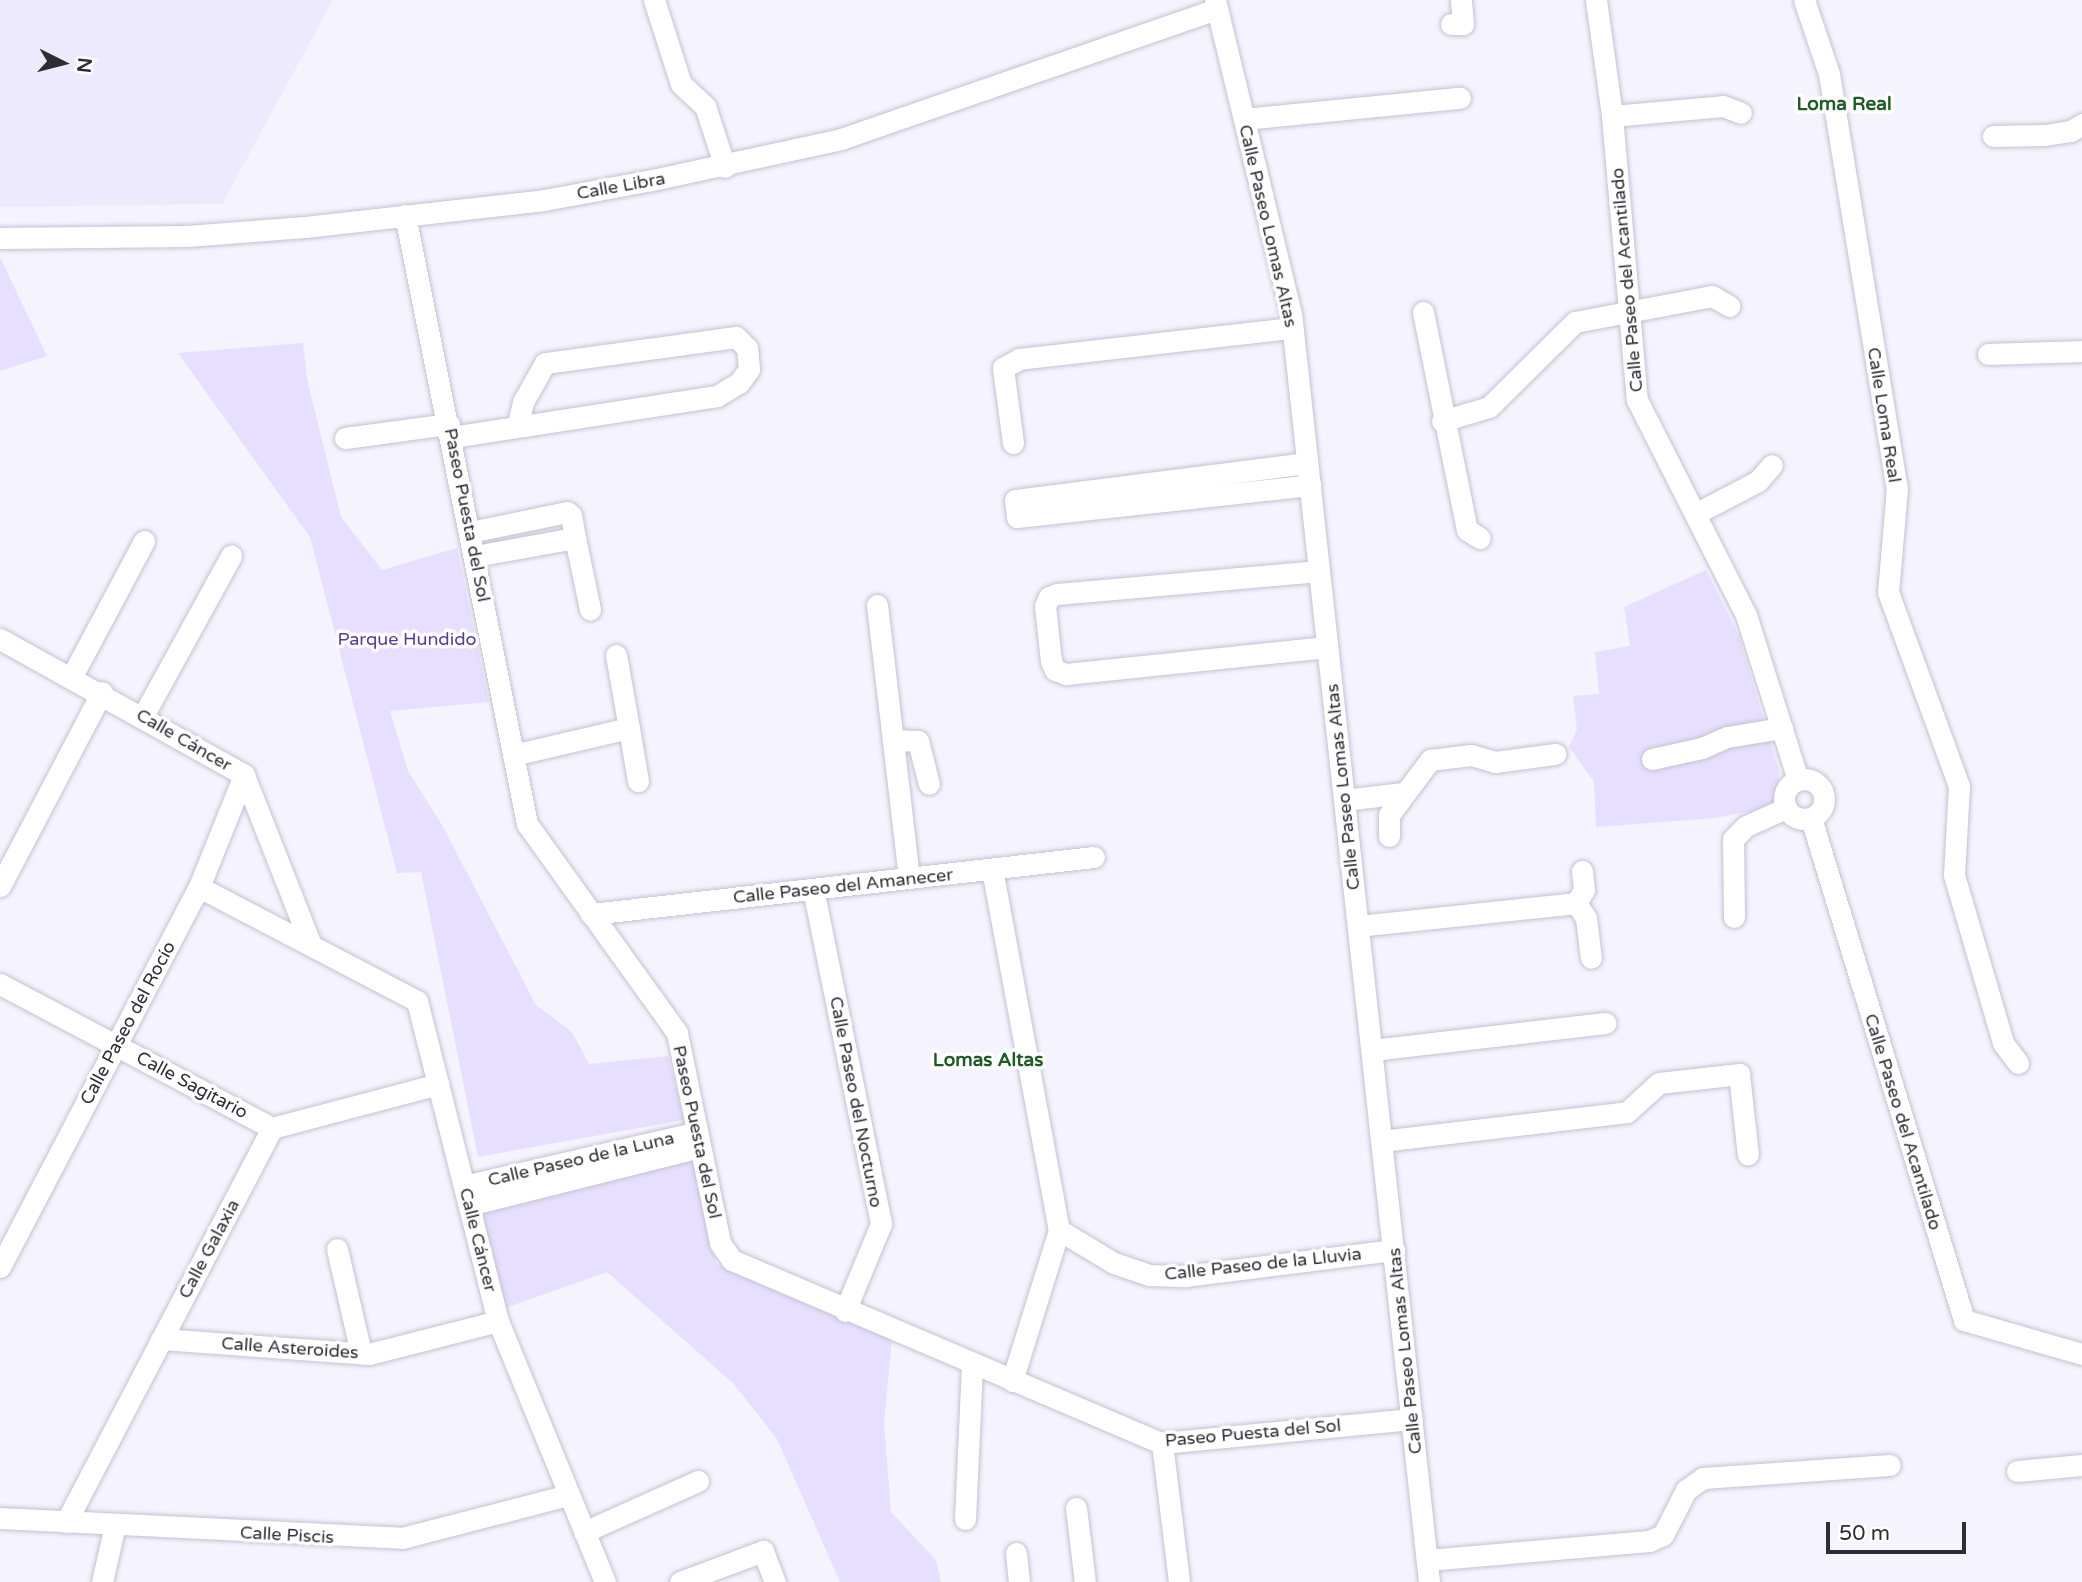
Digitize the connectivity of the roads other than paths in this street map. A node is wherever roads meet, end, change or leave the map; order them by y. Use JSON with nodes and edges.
{"nodes":[{"id":1,"x":654,"y":0,"type":"edge"},
{"id":2,"x":1461,"y":0,"type":"edge"},
{"id":3,"x":1596,"y":0,"type":"edge"},
{"id":4,"x":1804,"y":0,"type":"edge"},
{"id":5,"x":1216,"y":4,"type":"edge"},
{"id":6,"x":1451,"y":24,"type":"dead end"},
{"id":7,"x":1460,"y":98,"type":"dead end"},
{"id":8,"x":1741,"y":113,"type":"dead end"},
{"id":9,"x":1612,"y":116,"type":"junction"},
{"id":10,"x":1244,"y":119,"type":"junction"},
{"id":11,"x":2082,"y":124,"type":"edge"},
{"id":12,"x":1993,"y":136,"type":"dead end"},
{"id":13,"x":725,"y":167,"type":"junction"},
{"id":14,"x":405,"y":215,"type":"junction"},
{"id":15,"x":0,"y":238,"type":"edge"},
{"id":16,"x":1729,"y":306,"type":"dead end"},
{"id":17,"x":1630,"y":311,"type":"junction"},
{"id":18,"x":1423,"y":312,"type":"dead end"},
{"id":19,"x":1292,"y":328,"type":"junction"},
{"id":20,"x":2082,"y":351,"type":"edge"},
{"id":21,"x":1988,"y":354,"type":"dead end"},
{"id":22,"x":1442,"y":421,"type":"junction"},
{"id":23,"x":518,"y":424,"type":"junction"},
{"id":24,"x":450,"y":430,"type":"junction"},
{"id":25,"x":345,"y":438,"type":"dead end"},
{"id":26,"x":1013,"y":443,"type":"dead end"},
{"id":27,"x":1307,"y":463,"type":"junction"},
{"id":28,"x":1772,"y":465,"type":"dead end"},
{"id":29,"x":1310,"y":485,"type":"junction"},
{"id":30,"x":1695,"y":514,"type":"junction"},
{"id":31,"x":470,"y":532,"type":"junction"},
{"id":32,"x":575,"y":538,"type":"junction"},
{"id":33,"x":1480,"y":538,"type":"dead end"},
{"id":34,"x":144,"y":541,"type":"dead end"},
{"id":35,"x":231,"y":556,"type":"dead end"},
{"id":36,"x":475,"y":556,"type":"junction"},
{"id":37,"x":1319,"y":571,"type":"junction"},
{"id":38,"x":877,"y":605,"type":"dead end"},
{"id":39,"x":590,"y":609,"type":"dead end"},
{"id":40,"x":0,"y":639,"type":"edge"},
{"id":41,"x":1327,"y":647,"type":"junction"},
{"id":42,"x":616,"y":655,"type":"dead end"},
{"id":43,"x":72,"y":676,"type":"junction"},
{"id":44,"x":102,"y":692,"type":"junction"},
{"id":45,"x":143,"y":716,"type":"junction"},
{"id":46,"x":629,"y":728,"type":"junction"},
{"id":47,"x":1782,"y":728,"type":"junction"},
{"id":48,"x":893,"y":740,"type":"junction"},
{"id":49,"x":1556,"y":754,"type":"dead end"},
{"id":50,"x":513,"y":755,"type":"junction"},
{"id":51,"x":1652,"y":759,"type":"dead end"},
{"id":52,"x":244,"y":775,"type":"junction"},
{"id":53,"x":1798,"y":779,"type":"junction"},
{"id":54,"x":638,"y":780,"type":"dead end"},
{"id":55,"x":929,"y":784,"type":"dead end"},
{"id":56,"x":1404,"y":793,"type":"junction"},
{"id":57,"x":1344,"y":800,"type":"junction"},
{"id":58,"x":1786,"y":808,"type":"junction"},
{"id":59,"x":1811,"y":818,"type":"junction"},
{"id":60,"x":1389,"y":836,"type":"dead end"},
{"id":61,"x":1094,"y":857,"type":"dead end"},
{"id":62,"x":992,"y":869,"type":"junction"},
{"id":63,"x":1581,"y":871,"type":"dead end"},
{"id":64,"x":909,"y":878,"type":"junction"},
{"id":65,"x":0,"y":886,"type":"edge"},
{"id":66,"x":199,"y":887,"type":"junction"},
{"id":67,"x":813,"y":889,"type":"junction"},
{"id":68,"x":1576,"y":903,"type":"junction"},
{"id":69,"x":591,"y":914,"type":"junction"},
{"id":70,"x":1734,"y":917,"type":"dead end"},
{"id":71,"x":1358,"y":926,"type":"junction"},
{"id":72,"x":311,"y":945,"type":"junction"},
{"id":73,"x":1591,"y":958,"type":"dead end"},
{"id":74,"x":0,"y":984,"type":"edge"},
{"id":75,"x":1605,"y":1023,"type":"dead end"},
{"id":76,"x":116,"y":1045,"type":"junction"},
{"id":77,"x":1372,"y":1050,"type":"junction"},
{"id":78,"x":2018,"y":1063,"type":"dead end"},
{"id":79,"x":438,"y":1084,"type":"junction"},
{"id":80,"x":272,"y":1128,"type":"junction"},
{"id":81,"x":699,"y":1139,"type":"junction"},
{"id":82,"x":1381,"y":1141,"type":"junction"},
{"id":83,"x":1748,"y":1155,"type":"dead end"},
{"id":84,"x":466,"y":1196,"type":"junction"},
{"id":85,"x":1059,"y":1230,"type":"junction"},
{"id":86,"x":337,"y":1249,"type":"dead end"},
{"id":87,"x":1394,"y":1250,"type":"junction"},
{"id":88,"x":0,"y":1267,"type":"edge"},
{"id":89,"x":845,"y":1311,"type":"junction"},
{"id":90,"x":498,"y":1321,"type":"junction"},
{"id":91,"x":161,"y":1339,"type":"junction"},
{"id":92,"x":2078,"y":1351,"type":"edge"},
{"id":93,"x":361,"y":1353,"type":"junction"},
{"id":94,"x":972,"y":1364,"type":"junction"},
{"id":95,"x":1012,"y":1381,"type":"junction"},
{"id":96,"x":1412,"y":1419,"type":"junction"},
{"id":97,"x":1162,"y":1443,"type":"junction"},
{"id":98,"x":1890,"y":1465,"type":"dead end"},
{"id":99,"x":2082,"y":1465,"type":"edge"},
{"id":100,"x":2017,"y":1471,"type":"dead end"},
{"id":101,"x":698,"y":1481,"type":"dead end"},
{"id":102,"x":568,"y":1495,"type":"junction"},
{"id":103,"x":1076,"y":1508,"type":"dead end"},
{"id":104,"x":0,"y":1518,"type":"edge"},
{"id":105,"x":965,"y":1519,"type":"dead end"},
{"id":106,"x":66,"y":1522,"type":"junction"},
{"id":107,"x":115,"y":1525,"type":"junction"},
{"id":108,"x":584,"y":1532,"type":"junction"},
{"id":109,"x":1016,"y":1553,"type":"dead end"},
{"id":110,"x":1427,"y":1560,"type":"junction"},
{"id":111,"x":102,"y":1582,"type":"edge"},
{"id":112,"x":605,"y":1582,"type":"edge"},
{"id":113,"x":681,"y":1582,"type":"edge"},
{"id":114,"x":775,"y":1582,"type":"edge"},
{"id":115,"x":1019,"y":1582,"type":"edge"},
{"id":116,"x":1086,"y":1582,"type":"edge"},
{"id":117,"x":1179,"y":1582,"type":"edge"},
{"id":118,"x":1429,"y":1582,"type":"edge"}],
"edges":[{"from":1,"to":13,"type":"street"},
{"from":2,"to":6,"type":"street"},
{"from":3,"to":9,"type":"street","name":"Calle Paseo del Acantilado"},
{"from":4,"to":78,"type":"street","name":"Calle Loma Real"},
{"from":5,"to":10,"type":"street","name":"Calle Paseo Lomas Altas"},
{"from":5,"to":13,"type":"street","name":"Calle Libra"},
{"from":7,"to":10,"type":"street"},
{"from":8,"to":9,"type":"street"},
{"from":9,"to":17,"type":"street","name":"Calle Paseo del Acantilado"},
{"from":10,"to":19,"type":"street","name":"Calle Paseo Lomas Altas"},
{"from":11,"to":12,"type":"street"},
{"from":13,"to":14,"type":"street","name":"Calle Libra"},
{"from":14,"to":15,"type":"street","name":"Calle Libra"},
{"from":14,"to":24,"type":"street","name":"Paseo Puesta del Sol"},
{"from":16,"to":17,"type":"street"},
{"from":17,"to":22,"type":"street"},
{"from":17,"to":30,"type":"street","name":"Calle Paseo del Acantilado"},
{"from":18,"to":22,"type":"street"},
{"from":19,"to":26,"type":"street"},
{"from":19,"to":27,"type":"street","name":"Calle Paseo Lomas Altas"},
{"from":20,"to":21,"type":"street"},
{"from":22,"to":33,"type":"street"},
{"from":23,"to":23,"type":"street"},
{"from":23,"to":24,"type":"street"},
{"from":24,"to":25,"type":"street"},
{"from":24,"to":31,"type":"street","name":"Paseo Puesta del Sol"},
{"from":27,"to":29,"type":"street","name":"Calle Paseo Lomas Altas"},
{"from":27,"to":29,"type":"street"},
{"from":28,"to":30,"type":"street"},
{"from":29,"to":37,"type":"street","name":"Calle Paseo Lomas Altas"},
{"from":30,"to":47,"type":"street","name":"Calle Paseo del Acantilado"},
{"from":31,"to":32,"type":"street"},
{"from":31,"to":36,"type":"street","name":"Paseo Puesta del Sol"},
{"from":32,"to":36,"type":"street"},
{"from":32,"to":39,"type":"street"},
{"from":34,"to":43,"type":"street"},
{"from":35,"to":45,"type":"street"},
{"from":36,"to":50,"type":"street","name":"Paseo Puesta del Sol"},
{"from":37,"to":41,"type":"street","name":"Calle Paseo Lomas Altas"},
{"from":37,"to":41,"type":"street"},
{"from":38,"to":48,"type":"street"},
{"from":40,"to":43,"type":"street","name":"Calle Cáncer"},
{"from":41,"to":57,"type":"street","name":"Calle Paseo Lomas Altas"},
{"from":42,"to":46,"type":"street"},
{"from":43,"to":44,"type":"street","name":"Calle Cáncer"},
{"from":44,"to":45,"type":"street","name":"Calle Cáncer"},
{"from":44,"to":65,"type":"street"},
{"from":45,"to":52,"type":"street","name":"Calle Cáncer"},
{"from":46,"to":50,"type":"street"},
{"from":46,"to":54,"type":"street"},
{"from":47,"to":51,"type":"street"},
{"from":47,"to":53,"type":"street","name":"Calle Paseo del Acantilado"},
{"from":48,"to":55,"type":"street"},
{"from":48,"to":64,"type":"street"},
{"from":49,"to":56,"type":"street"},
{"from":50,"to":69,"type":"street","name":"Paseo Puesta del Sol"},
{"from":52,"to":66,"type":"street","name":"Calle Paseo del Rocío"},
{"from":52,"to":72,"type":"street","name":"Calle Cáncer"},
{"from":53,"to":58,"type":"street"},
{"from":53,"to":59,"type":"street"},
{"from":56,"to":57,"type":"street"},
{"from":56,"to":60,"type":"street"},
{"from":57,"to":71,"type":"street","name":"Calle Paseo Lomas Altas"},
{"from":58,"to":59,"type":"street"},
{"from":58,"to":70,"type":"street"},
{"from":59,"to":92,"type":"street","name":"Calle Paseo del Acantilado"},
{"from":61,"to":62,"type":"street","name":"Calle Paseo del Amanecer"},
{"from":62,"to":64,"type":"street","name":"Calle Paseo del Amanecer"},
{"from":62,"to":85,"type":"street"},
{"from":63,"to":68,"type":"street"},
{"from":64,"to":67,"type":"street","name":"Calle Paseo del Amanecer"},
{"from":66,"to":72,"type":"street","name":"Calle Cáncer"},
{"from":66,"to":76,"type":"street","name":"Calle Paseo del Rocío"},
{"from":67,"to":69,"type":"street","name":"Calle Paseo del Amanecer"},
{"from":67,"to":89,"type":"street","name":"Calle Paseo del Nocturno"},
{"from":68,"to":71,"type":"street"},
{"from":68,"to":73,"type":"street"},
{"from":69,"to":81,"type":"street","name":"Paseo Puesta del Sol"},
{"from":71,"to":77,"type":"street","name":"Calle Paseo Lomas Altas"},
{"from":72,"to":79,"type":"street","name":"Calle Cáncer"},
{"from":74,"to":76,"type":"street","name":"Calle Sagitario"},
{"from":75,"to":77,"type":"street"},
{"from":76,"to":80,"type":"street","name":"Calle Sagitario"},
{"from":76,"to":88,"type":"street","name":"Calle Paseo del Rocío"},
{"from":77,"to":82,"type":"street","name":"Calle Paseo Lomas Altas"},
{"from":79,"to":80,"type":"street"},
{"from":79,"to":84,"type":"street","name":"Calle Cáncer"},
{"from":80,"to":91,"type":"street","name":"Calle Galaxia"},
{"from":81,"to":84,"type":"street","name":"Calle Paseo de la Luna"},
{"from":81,"to":89,"type":"street","name":"Paseo Puesta del Sol"},
{"from":82,"to":83,"type":"street"},
{"from":82,"to":87,"type":"street","name":"Calle Paseo Lomas Altas"},
{"from":84,"to":90,"type":"street","name":"Calle Cáncer"},
{"from":85,"to":87,"type":"street","name":"Calle Paseo de la Lluvia"},
{"from":85,"to":95,"type":"street"},
{"from":86,"to":93,"type":"street"},
{"from":87,"to":96,"type":"street","name":"Calle Paseo Lomas Altas"},
{"from":89,"to":94,"type":"street","name":"Paseo Puesta del Sol"},
{"from":90,"to":93,"type":"street","name":"Calle Asteroides"},
{"from":90,"to":102,"type":"street","name":"Calle Cáncer"},
{"from":91,"to":93,"type":"street","name":"Calle Asteroides"},
{"from":91,"to":106,"type":"street","name":"Calle Galaxia"},
{"from":94,"to":95,"type":"street","name":"Paseo Puesta del Sol"},
{"from":94,"to":105,"type":"street"},
{"from":95,"to":97,"type":"street","name":"Paseo Puesta del Sol"},
{"from":96,"to":97,"type":"street","name":"Paseo Puesta del Sol"},
{"from":96,"to":110,"type":"street","name":"Calle Paseo Lomas Altas"},
{"from":97,"to":117,"type":"street"},
{"from":98,"to":110,"type":"street"},
{"from":99,"to":100,"type":"street"},
{"from":101,"to":108,"type":"street"},
{"from":102,"to":107,"type":"street","name":"Calle Piscis"},
{"from":102,"to":108,"type":"street","name":"Calle Cáncer"},
{"from":103,"to":116,"type":"street"},
{"from":104,"to":106,"type":"street","name":"Calle Piscis"},
{"from":106,"to":107,"type":"street","name":"Calle Piscis"},
{"from":107,"to":111,"type":"street"},
{"from":108,"to":112,"type":"street","name":"Calle Cáncer"},
{"from":109,"to":115,"type":"street"},
{"from":110,"to":118,"type":"street","name":"Calle Paseo Lomas Altas"},
{"from":113,"to":114,"type":"street"}]}
